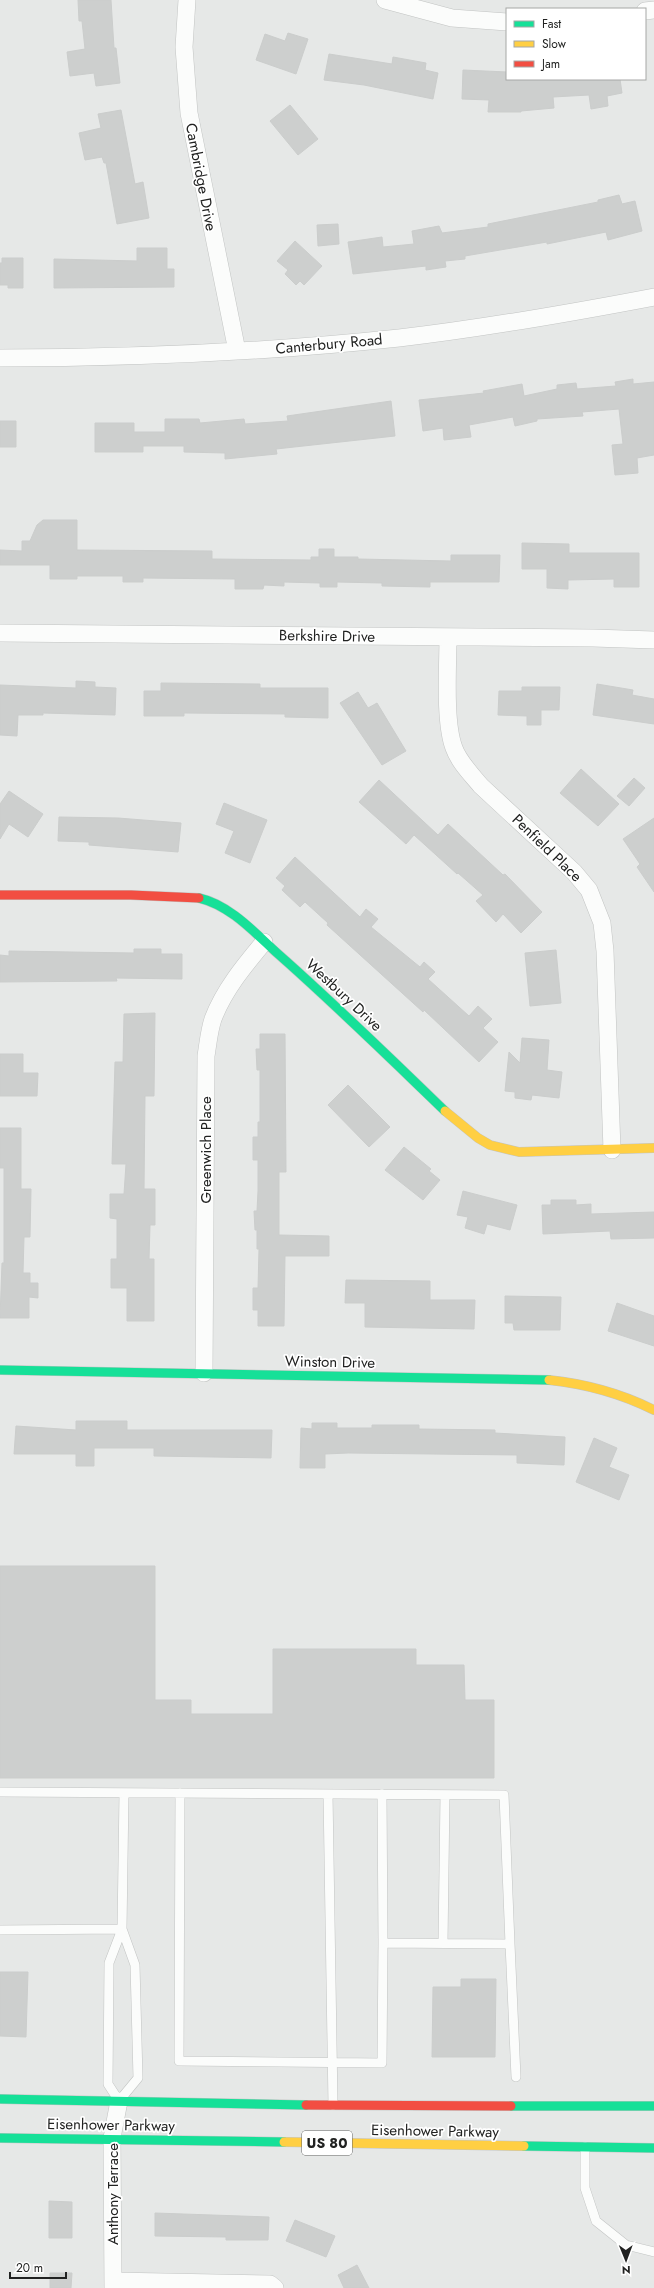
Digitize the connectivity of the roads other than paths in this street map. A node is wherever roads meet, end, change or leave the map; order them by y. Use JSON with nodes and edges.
{"nodes":[{"id":1,"x":187,"y":0,"type":"edge"},
{"id":2,"x":386,"y":0,"type":"edge"},
{"id":3,"x":506,"y":22,"type":"edge"},
{"id":4,"x":654,"y":297,"type":"edge"},
{"id":5,"x":237,"y":351,"type":"junction"},
{"id":6,"x":0,"y":358,"type":"edge"},
{"id":7,"x":0,"y":633,"type":"edge"},
{"id":8,"x":448,"y":637,"type":"junction"},
{"id":9,"x":654,"y":640,"type":"edge"},
{"id":10,"x":0,"y":895,"type":"edge"},
{"id":11,"x":264,"y":942,"type":"junction"},
{"id":12,"x":654,"y":1148,"type":"edge"},
{"id":13,"x":612,"y":1150,"type":"junction"},
{"id":14,"x":0,"y":1370,"type":"edge"},
{"id":15,"x":204,"y":1374,"type":"junction"},
{"id":16,"x":654,"y":1410,"type":"edge"},
{"id":17,"x":0,"y":1792,"type":"edge"},
{"id":18,"x":124,"y":1793,"type":"junction"},
{"id":19,"x":180,"y":1793,"type":"junction"},
{"id":20,"x":328,"y":1794,"type":"junction"},
{"id":21,"x":382,"y":1794,"type":"junction"},
{"id":22,"x":445,"y":1795,"type":"junction"},
{"id":23,"x":122,"y":1929,"type":"junction"},
{"id":24,"x":0,"y":1930,"type":"edge"},
{"id":25,"x":383,"y":1943,"type":"junction"},
{"id":26,"x":443,"y":1943,"type":"junction"},
{"id":27,"x":510,"y":1944,"type":"junction"},
{"id":28,"x":334,"y":2062,"type":"junction"},
{"id":29,"x":516,"y":2077,"type":"dead end"},
{"id":30,"x":0,"y":2099,"type":"edge"},
{"id":31,"x":119,"y":2101,"type":"junction"},
{"id":32,"x":334,"y":2105,"type":"junction"},
{"id":33,"x":654,"y":2106,"type":"edge"},
{"id":34,"x":0,"y":2138,"type":"edge"},
{"id":35,"x":112,"y":2138,"type":"junction"},
{"id":36,"x":585,"y":2147,"type":"junction"},
{"id":37,"x":654,"y":2148,"type":"edge"},
{"id":38,"x":654,"y":2252,"type":"edge"},
{"id":39,"x":113,"y":2284,"type":"edge"},
{"id":40,"x":275,"y":2288,"type":"edge"}],
"edges":[{"from":1,"to":5,"type":"street","name":"Cambridge Drive"},
{"from":2,"to":3,"type":"street"},
{"from":4,"to":5,"type":"street","name":"Canterbury Road"},
{"from":5,"to":6,"type":"street","name":"Canterbury Road"},
{"from":7,"to":8,"type":"street","name":"Berkshire Drive"},
{"from":8,"to":9,"type":"street","name":"Berkshire Drive"},
{"from":8,"to":13,"type":"street","name":"Penfield Place"},
{"from":10,"to":11,"type":"street","name":"Westbury Drive"},
{"from":11,"to":13,"type":"street","name":"Westbury Drive"},
{"from":11,"to":15,"type":"street","name":"Greenwich Place"},
{"from":12,"to":13,"type":"street","name":"Westbury Drive"},
{"from":14,"to":15,"type":"street","name":"Winston Drive"},
{"from":15,"to":16,"type":"street","name":"Winston Drive"},
{"from":17,"to":18,"type":"lane"},
{"from":18,"to":19,"type":"lane"},
{"from":18,"to":23,"type":"lane"},
{"from":19,"to":20,"type":"lane"},
{"from":19,"to":28,"type":"lane"},
{"from":20,"to":21,"type":"lane"},
{"from":20,"to":28,"type":"lane"},
{"from":21,"to":22,"type":"lane"},
{"from":21,"to":25,"type":"lane"},
{"from":22,"to":26,"type":"lane"},
{"from":22,"to":27,"type":"lane"},
{"from":23,"to":24,"type":"lane"},
{"from":23,"to":31,"type":"lane"},
{"from":23,"to":31,"type":"lane"},
{"from":25,"to":26,"type":"lane"},
{"from":25,"to":28,"type":"lane"},
{"from":26,"to":27,"type":"lane"},
{"from":27,"to":29,"type":"lane"},
{"from":28,"to":32,"type":"lane"},
{"from":30,"to":31,"type":"street","name":"Eisenhower Parkway"},
{"from":31,"to":32,"type":"street","name":"Eisenhower Parkway"},
{"from":31,"to":35,"type":"street","name":"Anthony Terrace"},
{"from":32,"to":33,"type":"street","name":"Eisenhower Parkway"},
{"from":34,"to":35,"type":"street","name":"Eisenhower Parkway","number":"US 80"},
{"from":35,"to":36,"type":"street","name":"Eisenhower Parkway","number":"US 80"},
{"from":35,"to":39,"type":"street","name":"Anthony Terrace"},
{"from":36,"to":37,"type":"street","name":"Eisenhower Parkway","number":"US 80"},
{"from":36,"to":38,"type":"lane"},
{"from":39,"to":40,"type":"street"}]}
